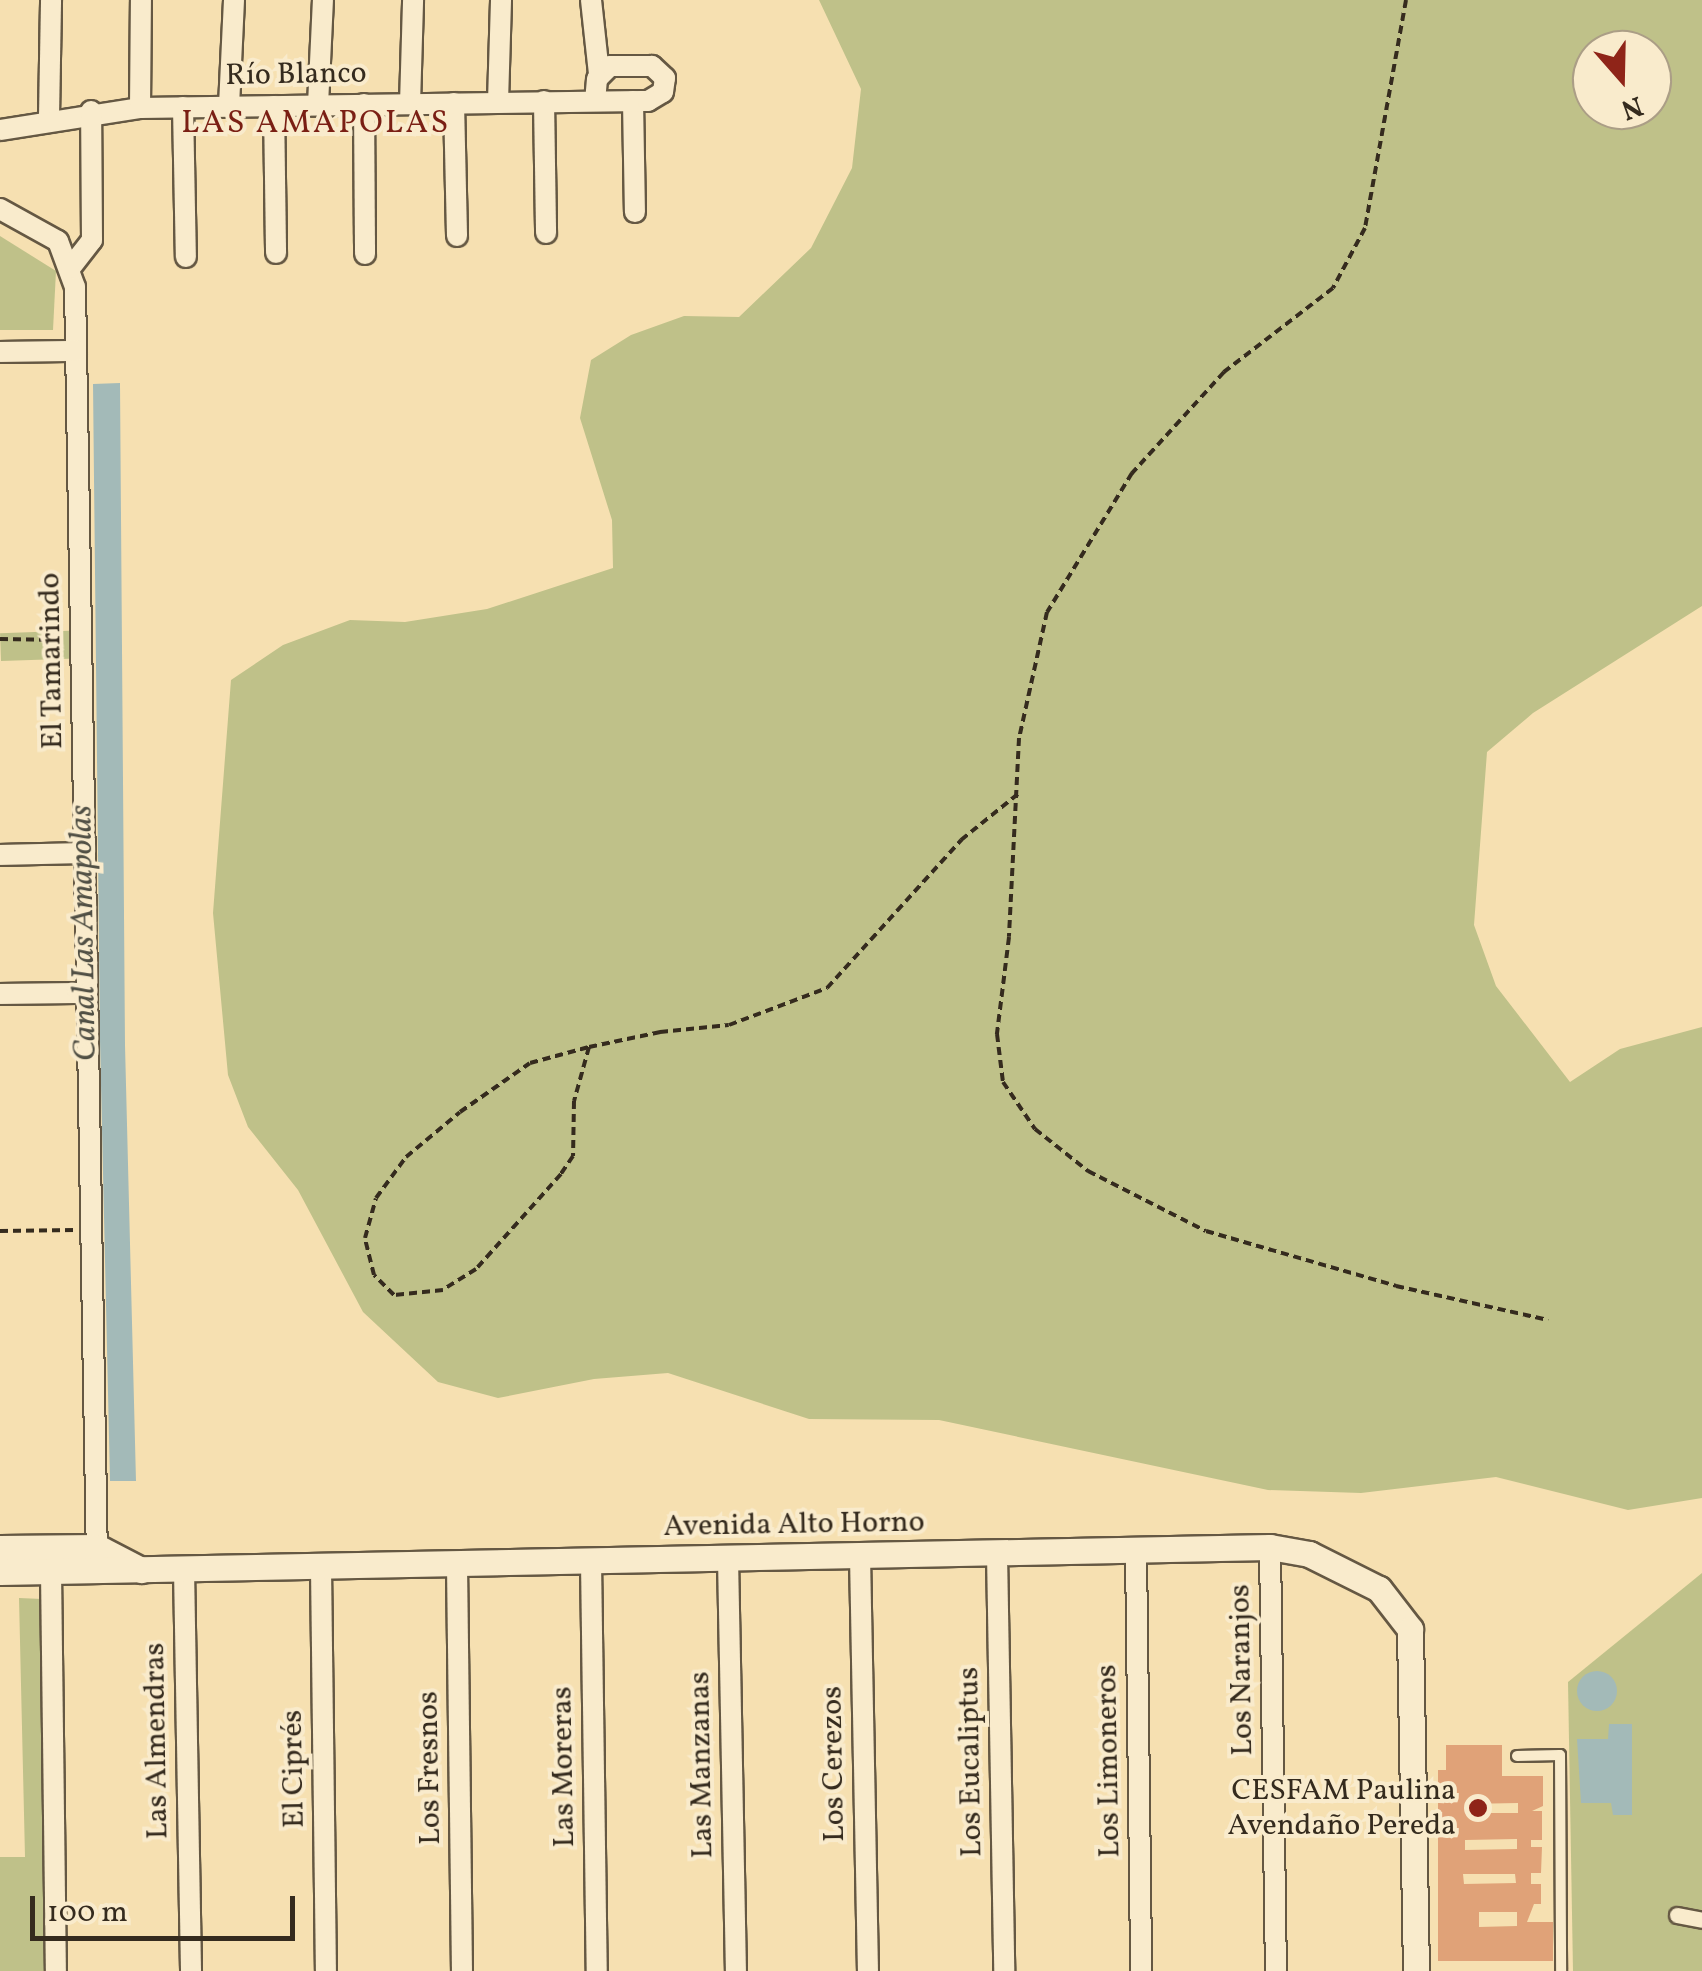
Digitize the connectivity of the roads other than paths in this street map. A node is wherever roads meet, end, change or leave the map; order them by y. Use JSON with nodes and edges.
{"nodes":[{"id":1,"x":50,"y":0,"type":"edge"},
{"id":2,"x":142,"y":0,"type":"edge"},
{"id":3,"x":234,"y":0,"type":"edge"},
{"id":4,"x":322,"y":0,"type":"edge"},
{"id":5,"x":413,"y":0,"type":"edge"},
{"id":6,"x":501,"y":0,"type":"edge"},
{"id":7,"x":592,"y":0,"type":"edge"},
{"id":8,"x":599,"y":74,"type":"junction"},
{"id":9,"x":595,"y":101,"type":"junction"},
{"id":10,"x":634,"y":101,"type":"junction"},
{"id":11,"x":498,"y":102,"type":"junction"},
{"id":12,"x":544,"y":102,"type":"junction"},
{"id":13,"x":454,"y":103,"type":"junction"},
{"id":14,"x":364,"y":104,"type":"junction"},
{"id":15,"x":410,"y":104,"type":"junction"},
{"id":16,"x":318,"y":105,"type":"junction"},
{"id":17,"x":230,"y":106,"type":"junction"},
{"id":18,"x":274,"y":106,"type":"junction"},
{"id":19,"x":183,"y":107,"type":"junction"},
{"id":20,"x":140,"y":108,"type":"junction"},
{"id":21,"x":90,"y":111,"type":"junction"},
{"id":22,"x":49,"y":117,"type":"junction"},
{"id":23,"x":0,"y":130,"type":"edge"},
{"id":24,"x":0,"y":209,"type":"edge"},
{"id":25,"x":635,"y":212,"type":"dead end"},
{"id":26,"x":546,"y":234,"type":"dead end"},
{"id":27,"x":457,"y":236,"type":"dead end"},
{"id":28,"x":276,"y":253,"type":"dead end"},
{"id":29,"x":366,"y":254,"type":"dead end"},
{"id":30,"x":186,"y":257,"type":"dead end"},
{"id":31,"x":72,"y":267,"type":"junction"},
{"id":32,"x":76,"y":351,"type":"junction"},
{"id":33,"x":0,"y":352,"type":"edge"},
{"id":34,"x":85,"y":853,"type":"junction"},
{"id":35,"x":0,"y":855,"type":"edge"},
{"id":36,"x":86,"y":993,"type":"junction"},
{"id":37,"x":0,"y":994,"type":"edge"},
{"id":38,"x":1270,"y":1547,"type":"junction"},
{"id":39,"x":0,"y":1548,"type":"edge"},
{"id":40,"x":1136,"y":1550,"type":"junction"},
{"id":41,"x":997,"y":1553,"type":"junction"},
{"id":42,"x":860,"y":1556,"type":"junction"},
{"id":43,"x":728,"y":1558,"type":"junction"},
{"id":44,"x":97,"y":1559,"type":"junction"},
{"id":45,"x":590,"y":1561,"type":"junction"},
{"id":46,"x":458,"y":1564,"type":"junction"},
{"id":47,"x":321,"y":1567,"type":"junction"},
{"id":48,"x":184,"y":1570,"type":"junction"},
{"id":49,"x":51,"y":1571,"type":"junction"},
{"id":50,"x":0,"y":1572,"type":"edge"},
{"id":51,"x":1517,"y":1756,"type":"dead end"},
{"id":52,"x":1677,"y":1915,"type":"dead end"},
{"id":53,"x":1702,"y":1920,"type":"edge"},
{"id":54,"x":56,"y":1971,"type":"edge"},
{"id":55,"x":190,"y":1971,"type":"edge"},
{"id":56,"x":326,"y":1971,"type":"edge"},
{"id":57,"x":462,"y":1971,"type":"edge"},
{"id":58,"x":598,"y":1971,"type":"edge"},
{"id":59,"x":736,"y":1971,"type":"edge"},
{"id":60,"x":868,"y":1971,"type":"edge"},
{"id":61,"x":1004,"y":1971,"type":"edge"},
{"id":62,"x":1141,"y":1971,"type":"edge"},
{"id":63,"x":1276,"y":1971,"type":"edge"},
{"id":64,"x":1416,"y":1971,"type":"edge"},
{"id":65,"x":1561,"y":1971,"type":"edge"}],
"edges":[{"from":1,"to":22,"type":"street"},
{"from":2,"to":20,"type":"street"},
{"from":3,"to":17,"type":"street"},
{"from":4,"to":16,"type":"street"},
{"from":5,"to":15,"type":"street"},
{"from":6,"to":11,"type":"street"},
{"from":7,"to":8,"type":"street"},
{"from":8,"to":9,"type":"street"},
{"from":8,"to":10,"type":"street"},
{"from":9,"to":10,"type":"street","name":"Río Blanco"},
{"from":9,"to":12,"type":"street","name":"Río Blanco"},
{"from":10,"to":25,"type":"street"},
{"from":11,"to":12,"type":"street","name":"Río Blanco"},
{"from":11,"to":13,"type":"street","name":"Río Blanco"},
{"from":12,"to":26,"type":"street"},
{"from":13,"to":15,"type":"street","name":"Río Blanco"},
{"from":13,"to":27,"type":"street"},
{"from":14,"to":15,"type":"street","name":"Río Blanco"},
{"from":14,"to":16,"type":"street","name":"Río Blanco"},
{"from":14,"to":29,"type":"street"},
{"from":16,"to":18,"type":"street","name":"Río Blanco"},
{"from":17,"to":18,"type":"street","name":"Río Blanco"},
{"from":17,"to":19,"type":"street","name":"Río Blanco"},
{"from":18,"to":28,"type":"street"},
{"from":19,"to":20,"type":"street","name":"Río Blanco"},
{"from":19,"to":30,"type":"street"},
{"from":20,"to":21,"type":"street","name":"Río Blanco"},
{"from":21,"to":22,"type":"street","name":"Río Blanco"},
{"from":21,"to":31,"type":"street"},
{"from":22,"to":23,"type":"street","name":"Río Blanco"},
{"from":24,"to":31,"type":"street"},
{"from":31,"to":32,"type":"street","name":"El Tamarindo"},
{"from":32,"to":33,"type":"street"},
{"from":32,"to":34,"type":"street","name":"El Tamarindo"},
{"from":34,"to":35,"type":"street"},
{"from":34,"to":36,"type":"street","name":"El Tamarindo"},
{"from":36,"to":37,"type":"street"},
{"from":36,"to":44,"type":"street","name":"El Tamarindo"},
{"from":38,"to":40,"type":"street","name":"Avenida Alto Horno"},
{"from":38,"to":63,"type":"street","name":"Los Naranjos"},
{"from":38,"to":64,"type":"street","name":"Avenida Alto Horno"},
{"from":39,"to":44,"type":"street","name":"Avenida Alto Horno"},
{"from":40,"to":41,"type":"street","name":"Avenida Alto Horno"},
{"from":40,"to":62,"type":"street","name":"Los Limoneros"},
{"from":41,"to":42,"type":"street","name":"Avenida Alto Horno"},
{"from":41,"to":61,"type":"street","name":"Los Eucaliptus"},
{"from":42,"to":43,"type":"street","name":"Avenida Alto Horno"},
{"from":42,"to":60,"type":"street","name":"Los Cerezos"},
{"from":43,"to":45,"type":"street","name":"Avenida Alto Horno"},
{"from":43,"to":59,"type":"street","name":"Las Manzanas"},
{"from":44,"to":48,"type":"street","name":"Avenida Alto Horno"},
{"from":44,"to":49,"type":"street","name":"Avenida Alto Horno"},
{"from":45,"to":46,"type":"street","name":"Avenida Alto Horno"},
{"from":45,"to":58,"type":"street","name":"Las Moreras"},
{"from":46,"to":47,"type":"street","name":"Avenida Alto Horno"},
{"from":46,"to":57,"type":"street","name":"Los Fresnos"},
{"from":47,"to":48,"type":"street","name":"Avenida Alto Horno"},
{"from":47,"to":56,"type":"street","name":"El Ciprés"},
{"from":48,"to":55,"type":"street","name":"Las Almendras"},
{"from":49,"to":50,"type":"street","name":"Avenida Alto Horno"},
{"from":49,"to":54,"type":"street"},
{"from":51,"to":65,"type":"lane"},
{"from":52,"to":53,"type":"street"}]}
